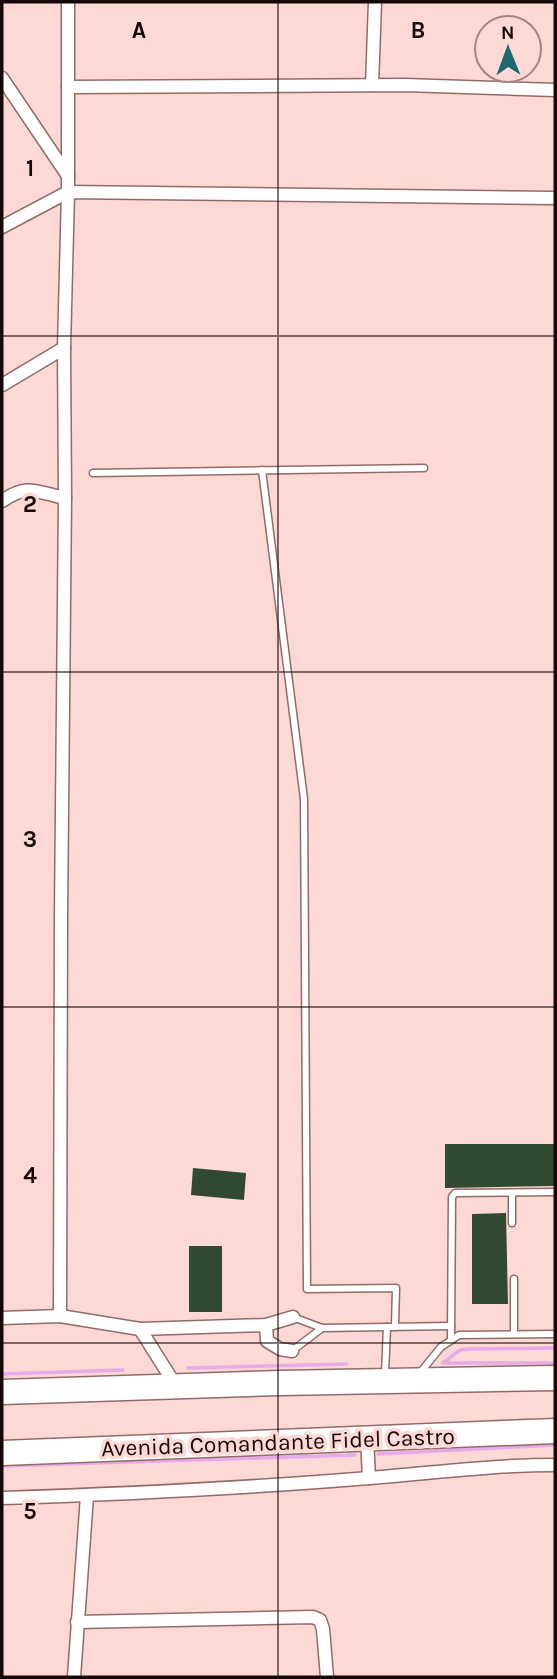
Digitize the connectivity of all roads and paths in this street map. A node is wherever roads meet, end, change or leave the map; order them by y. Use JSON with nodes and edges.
{"nodes":[{"id":1,"x":68,"y":2,"type":"edge"},
{"id":2,"x":375,"y":2,"type":"edge"},
{"id":3,"x":2,"y":78,"type":"edge"},
{"id":4,"x":372,"y":85,"type":"junction"},
{"id":5,"x":68,"y":87,"type":"junction"},
{"id":6,"x":555,"y":90,"type":"edge"},
{"id":7,"x":68,"y":176,"type":"junction"},
{"id":8,"x":68,"y":192,"type":"junction"},
{"id":9,"x":555,"y":198,"type":"edge"},
{"id":10,"x":3,"y":223,"type":"edge"},
{"id":11,"x":64,"y":348,"type":"junction"},
{"id":12,"x":2,"y":385,"type":"edge"},
{"id":13,"x":424,"y":468,"type":"dead end"},
{"id":14,"x":262,"y":470,"type":"junction"},
{"id":15,"x":93,"y":473,"type":"dead end"},
{"id":16,"x":65,"y":498,"type":"junction"},
{"id":17,"x":2,"y":501,"type":"edge"},
{"id":18,"x":555,"y":1192,"type":"edge"},
{"id":19,"x":512,"y":1194,"type":"junction"},
{"id":20,"x":512,"y":1223,"type":"dead end"},
{"id":21,"x":514,"y":1279,"type":"dead end"},
{"id":22,"x":60,"y":1316,"type":"junction"},
{"id":23,"x":293,"y":1317,"type":"joint"},
{"id":24,"x":2,"y":1318,"type":"edge"},
{"id":25,"x":266,"y":1325,"type":"junction"},
{"id":26,"x":451,"y":1326,"type":"junction"},
{"id":27,"x":387,"y":1327,"type":"junction"},
{"id":28,"x":395,"y":1327,"type":"junction"},
{"id":29,"x":322,"y":1328,"type":"junction"},
{"id":30,"x":140,"y":1329,"type":"junction"},
{"id":31,"x":514,"y":1334,"type":"junction"},
{"id":32,"x":555,"y":1334,"type":"edge"},
{"id":33,"x":451,"y":1339,"type":"junction"},
{"id":34,"x":292,"y":1351,"type":"joint"},
{"id":35,"x":555,"y":1378,"type":"edge"},
{"id":36,"x":414,"y":1380,"type":"junction"},
{"id":37,"x":384,"y":1381,"type":"junction"},
{"id":38,"x":176,"y":1386,"type":"junction"},
{"id":39,"x":2,"y":1392,"type":"edge"},
{"id":40,"x":555,"y":1431,"type":"edge"},
{"id":41,"x":366,"y":1438,"type":"junction"},
{"id":42,"x":2,"y":1453,"type":"edge"},
{"id":43,"x":555,"y":1465,"type":"edge"},
{"id":44,"x":369,"y":1478,"type":"junction"},
{"id":45,"x":87,"y":1496,"type":"junction"},
{"id":46,"x":2,"y":1498,"type":"edge"},
{"id":47,"x":77,"y":1622,"type":"junction"},
{"id":48,"x":74,"y":1677,"type":"edge"},
{"id":49,"x":327,"y":1677,"type":"edge"}],
"edges":[{"from":1,"to":5,"type":"street"},
{"from":2,"to":4,"type":"street"},
{"from":3,"to":7,"type":"street"},
{"from":4,"to":5,"type":"street"},
{"from":4,"to":6,"type":"street"},
{"from":5,"to":7,"type":"street"},
{"from":7,"to":8,"type":"street"},
{"from":8,"to":9,"type":"street"},
{"from":8,"to":10,"type":"street"},
{"from":8,"to":11,"type":"street"},
{"from":11,"to":12,"type":"street"},
{"from":11,"to":16,"type":"street"},
{"from":13,"to":14,"type":"lane"},
{"from":14,"to":15,"type":"lane"},
{"from":14,"to":28,"type":"lane"},
{"from":16,"to":17,"type":"street"},
{"from":16,"to":22,"type":"street"},
{"from":18,"to":19,"type":"lane"},
{"from":19,"to":20,"type":"lane"},
{"from":19,"to":26,"type":"lane"},
{"from":21,"to":31,"type":"lane"},
{"from":22,"to":24,"type":"street"},
{"from":22,"to":30,"type":"street"},
{"from":23,"to":25,"type":"street"},
{"from":23,"to":29,"type":"lane"},
{"from":25,"to":30,"type":"street"},
{"from":25,"to":34,"type":"street"},
{"from":26,"to":28,"type":"lane"},
{"from":26,"to":33,"type":"lane"},
{"from":27,"to":28,"type":"lane"},
{"from":27,"to":29,"type":"lane"},
{"from":27,"to":37,"type":"lane"},
{"from":29,"to":34,"type":"lane"},
{"from":30,"to":38,"type":"street"},
{"from":31,"to":32,"type":"lane"},
{"from":31,"to":33,"type":"lane"},
{"from":33,"to":36,"type":"lane"},
{"from":35,"to":36,"type":"highway"},
{"from":36,"to":37,"type":"highway"},
{"from":37,"to":38,"type":"highway"},
{"from":38,"to":39,"type":"highway"},
{"from":40,"to":41,"type":"highway","name":"Avenida Comandante Fidel Castro"},
{"from":41,"to":42,"type":"highway","name":"Avenida Comandante Fidel Castro"},
{"from":41,"to":44,"type":"street"},
{"from":43,"to":44,"type":"street"},
{"from":44,"to":45,"type":"street"},
{"from":45,"to":46,"type":"street"},
{"from":45,"to":47,"type":"street"},
{"from":47,"to":48,"type":"street"},
{"from":47,"to":49,"type":"street"}]}
